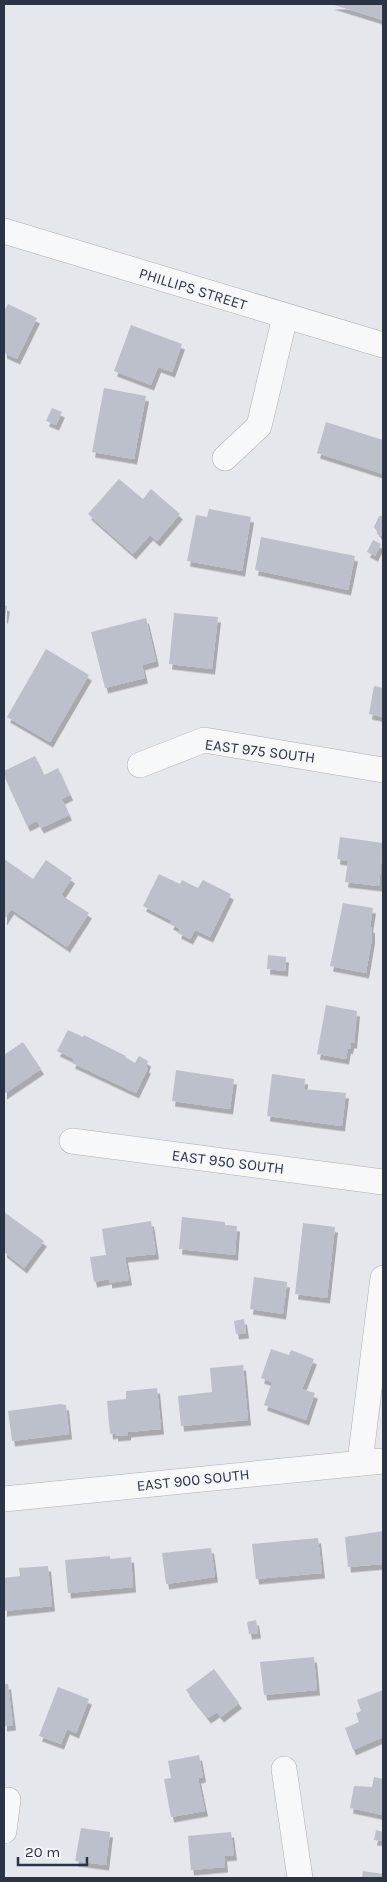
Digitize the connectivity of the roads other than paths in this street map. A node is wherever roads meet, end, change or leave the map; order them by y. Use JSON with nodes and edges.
{"nodes":[{"id":1,"x":4,"y":232,"type":"edge"},
{"id":2,"x":285,"y":317,"type":"junction"},
{"id":3,"x":383,"y":345,"type":"edge"},
{"id":4,"x":225,"y":458,"type":"dead end"},
{"id":5,"x":140,"y":765,"type":"dead end"},
{"id":6,"x":383,"y":770,"type":"edge"},
{"id":7,"x":72,"y":1141,"type":"dead end"},
{"id":8,"x":383,"y":1182,"type":"edge"},
{"id":9,"x":383,"y":1278,"type":"edge"},
{"id":10,"x":372,"y":1462,"type":"edge"},
{"id":11,"x":4,"y":1499,"type":"edge"},
{"id":12,"x":284,"y":1769,"type":"dead end"},
{"id":13,"x":8,"y":1800,"type":"dead end"},
{"id":14,"x":4,"y":1831,"type":"edge"},
{"id":15,"x":300,"y":1878,"type":"edge"}],
"edges":[{"from":1,"to":2,"type":"street","name":"PHILLIPS STREET"},
{"from":2,"to":3,"type":"street","name":"PHILLIPS STREET"},
{"from":2,"to":4,"type":"street"},
{"from":5,"to":6,"type":"street","name":"EAST 975 SOUTH"},
{"from":7,"to":8,"type":"street","name":"EAST 950 SOUTH"},
{"from":9,"to":10,"type":"street"},
{"from":10,"to":11,"type":"street","name":"EAST 900 SOUTH"},
{"from":12,"to":15,"type":"street"},
{"from":13,"to":14,"type":"street"}]}
